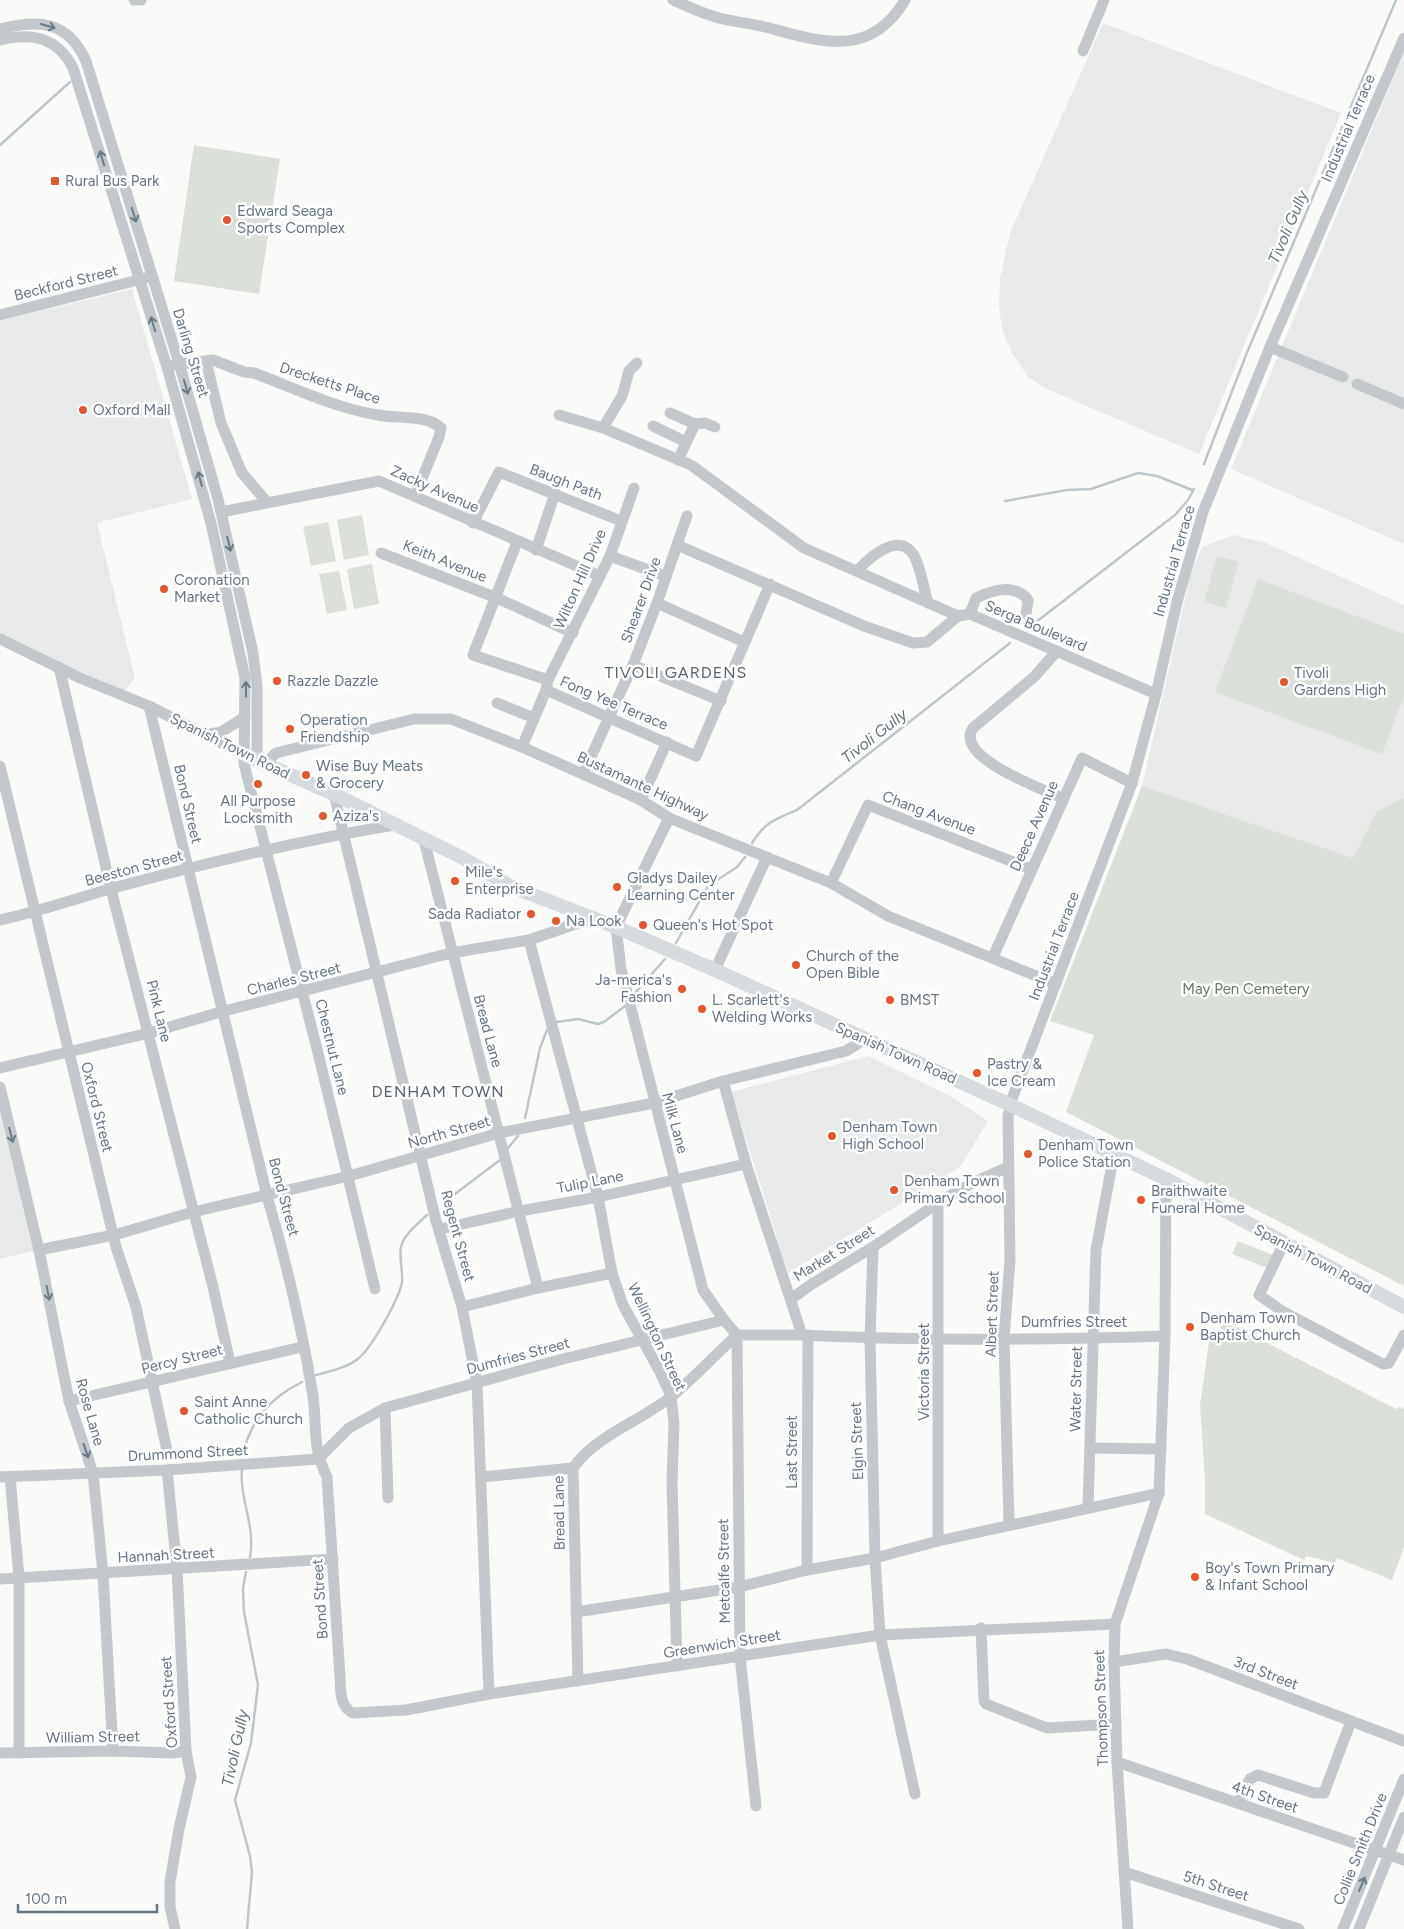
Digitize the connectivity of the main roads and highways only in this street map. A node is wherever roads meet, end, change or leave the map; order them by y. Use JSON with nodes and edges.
{"nodes":[{"id":1,"x":256,"y":760,"type":"road end"},
{"id":2,"x":1404,"y":1307,"type":"edge"}],
"edges":[{"from":1,"to":2,"type":"main road","name":"Spanish Town Road"}]}
